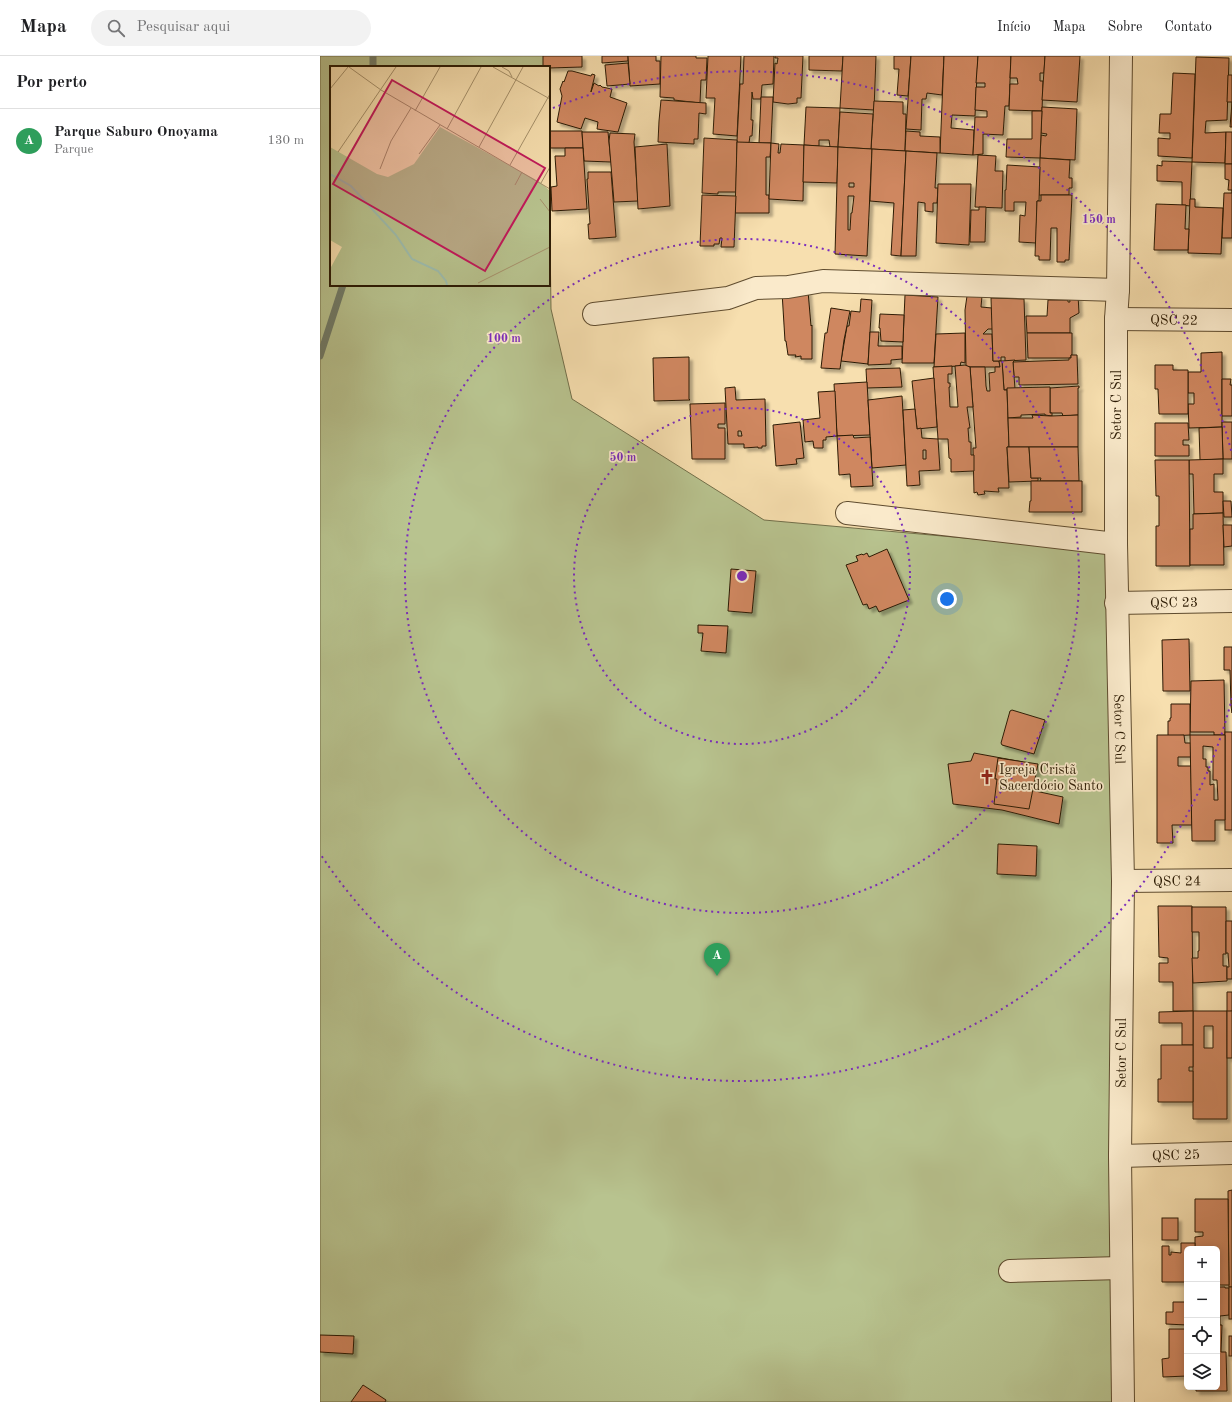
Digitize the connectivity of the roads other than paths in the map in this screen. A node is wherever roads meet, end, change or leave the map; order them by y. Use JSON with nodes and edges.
{"nodes":[{"id":1,"x":1121,"y":56,"type":"edge"},
{"id":2,"x":1118,"y":290,"type":"junction"},
{"id":3,"x":594,"y":314,"type":"dead end"},
{"id":4,"x":1116,"y":319,"type":"junction"},
{"id":5,"x":1232,"y":320,"type":"edge"},
{"id":6,"x":847,"y":513,"type":"dead end"},
{"id":7,"x":1116,"y":544,"type":"junction"},
{"id":8,"x":1232,"y":601,"type":"edge"},
{"id":9,"x":1116,"y":603,"type":"junction"},
{"id":10,"x":1232,"y":880,"type":"edge"},
{"id":11,"x":1122,"y":881,"type":"junction"},
{"id":12,"x":1232,"y":1154,"type":"edge"},
{"id":13,"x":1120,"y":1156,"type":"junction"},
{"id":14,"x":1121,"y":1268,"type":"junction"},
{"id":15,"x":1010,"y":1271,"type":"dead end"},
{"id":16,"x":1123,"y":1402,"type":"edge"}],
"edges":[{"from":1,"to":2,"type":"street","name":"Setor C Sul"},
{"from":2,"to":3,"type":"street"},
{"from":2,"to":4,"type":"street","name":"Setor C Sul"},
{"from":4,"to":5,"type":"street","name":"QSC 22"},
{"from":4,"to":7,"type":"street","name":"Setor C Sul"},
{"from":6,"to":7,"type":"street"},
{"from":7,"to":9,"type":"street","name":"Setor C Sul"},
{"from":8,"to":9,"type":"street","name":"QSC 23"},
{"from":9,"to":11,"type":"street","name":"Setor C Sul"},
{"from":10,"to":11,"type":"street","name":"QSC 24"},
{"from":11,"to":13,"type":"street","name":"Setor C Sul"},
{"from":12,"to":13,"type":"street","name":"QSC 25"},
{"from":13,"to":14,"type":"street","name":"Setor C Sul"},
{"from":14,"to":15,"type":"street"},
{"from":14,"to":16,"type":"street","name":"Setor C Sul"}]}
